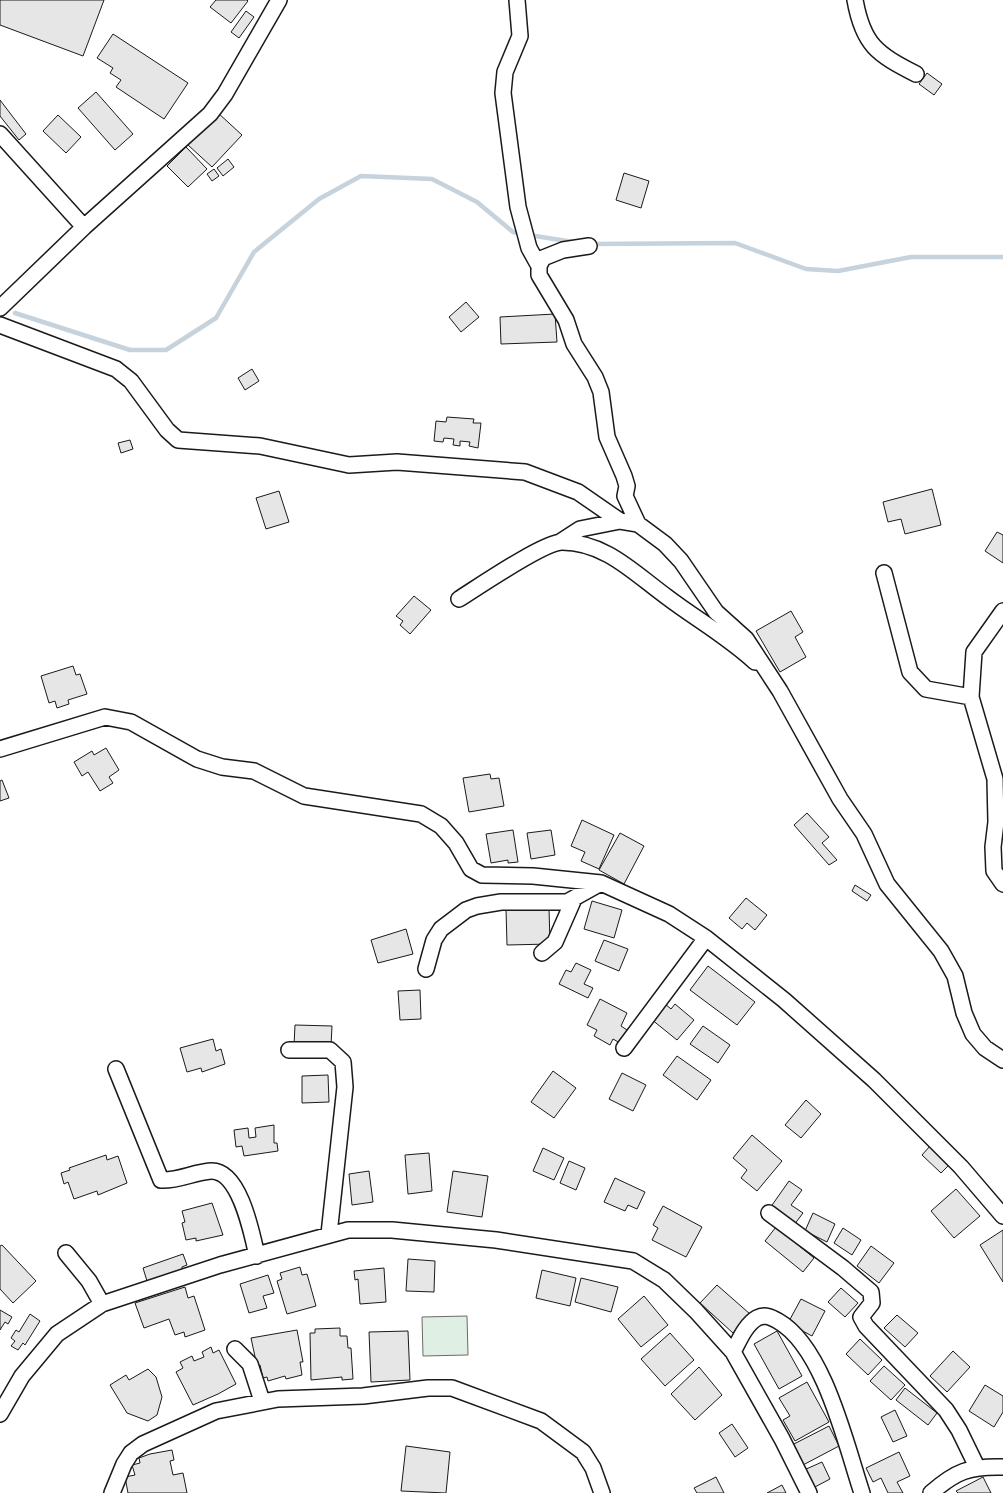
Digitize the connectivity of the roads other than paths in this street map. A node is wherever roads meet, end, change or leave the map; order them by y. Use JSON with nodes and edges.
{"nodes":[{"id":1,"x":279,"y":0,"type":"edge"},
{"id":2,"x":517,"y":0,"type":"edge"},
{"id":3,"x":854,"y":0,"type":"edge"},
{"id":4,"x":916,"y":74,"type":"dead end"},
{"id":5,"x":0,"y":134,"type":"edge"},
{"id":6,"x":84,"y":227,"type":"junction"},
{"id":7,"x":589,"y":246,"type":"dead end"},
{"id":8,"x":539,"y":266,"type":"junction"},
{"id":9,"x":0,"y":308,"type":"edge"},
{"id":10,"x":0,"y":325,"type":"edge"},
{"id":11,"x":620,"y":521,"type":"junction"},
{"id":12,"x":638,"y":524,"type":"junction"},
{"id":13,"x":560,"y":542,"type":"junction"},
{"id":14,"x":884,"y":573,"type":"dead end"},
{"id":15,"x":459,"y":599,"type":"dead end"},
{"id":16,"x":1003,"y":611,"type":"edge"},
{"id":17,"x":771,"y":677,"type":"junction"},
{"id":18,"x":971,"y":697,"type":"junction"},
{"id":19,"x":0,"y":748,"type":"edge"},
{"id":20,"x":601,"y":883,"type":"junction"},
{"id":21,"x":1003,"y":884,"type":"edge"},
{"id":22,"x":573,"y":900,"type":"junction"},
{"id":23,"x":706,"y":938,"type":"junction"},
{"id":24,"x":542,"y":953,"type":"dead end"},
{"id":25,"x":426,"y":969,"type":"dead end"},
{"id":26,"x":624,"y":1048,"type":"dead end"},
{"id":27,"x":289,"y":1050,"type":"dead end"},
{"id":28,"x":1003,"y":1060,"type":"edge"},
{"id":29,"x":116,"y":1069,"type":"dead end"},
{"id":30,"x":769,"y":1213,"type":"dead end"},
{"id":31,"x":1003,"y":1216,"type":"edge"},
{"id":32,"x":329,"y":1234,"type":"junction"},
{"id":33,"x":66,"y":1253,"type":"dead end"},
{"id":34,"x":257,"y":1256,"type":"junction"},
{"id":35,"x":102,"y":1304,"type":"junction"},
{"id":36,"x":235,"y":1349,"type":"dead end"},
{"id":37,"x":733,"y":1352,"type":"junction"},
{"id":38,"x":262,"y":1401,"type":"junction"},
{"id":39,"x":0,"y":1414,"type":"edge"},
{"id":40,"x":977,"y":1467,"type":"junction"},
{"id":41,"x":1003,"y":1467,"type":"edge"},
{"id":42,"x":112,"y":1493,"type":"edge"},
{"id":43,"x":602,"y":1493,"type":"edge"},
{"id":44,"x":809,"y":1493,"type":"edge"},
{"id":45,"x":862,"y":1493,"type":"edge"},
{"id":46,"x":931,"y":1493,"type":"edge"}],
"edges":[{"from":1,"to":6,"type":"street"},
{"from":2,"to":8,"type":"street"},
{"from":3,"to":4,"type":"street"},
{"from":5,"to":6,"type":"street"},
{"from":6,"to":9,"type":"street"},
{"from":7,"to":8,"type":"street"},
{"from":8,"to":12,"type":"street"},
{"from":10,"to":11,"type":"street"},
{"from":11,"to":12,"type":"street"},
{"from":11,"to":13,"type":"street"},
{"from":12,"to":17,"type":"street"},
{"from":13,"to":15,"type":"street"},
{"from":13,"to":17,"type":"street"},
{"from":14,"to":18,"type":"street"},
{"from":16,"to":18,"type":"street"},
{"from":17,"to":28,"type":"street"},
{"from":18,"to":21,"type":"street"},
{"from":19,"to":20,"type":"street"},
{"from":20,"to":22,"type":"street"},
{"from":20,"to":23,"type":"street"},
{"from":22,"to":24,"type":"street"},
{"from":22,"to":25,"type":"street"},
{"from":23,"to":26,"type":"street"},
{"from":23,"to":31,"type":"street"},
{"from":27,"to":32,"type":"street"},
{"from":29,"to":34,"type":"street"},
{"from":30,"to":40,"type":"street"},
{"from":32,"to":34,"type":"street"},
{"from":32,"to":37,"type":"street"},
{"from":33,"to":35,"type":"street"},
{"from":34,"to":35,"type":"street"},
{"from":35,"to":39,"type":"street"},
{"from":36,"to":38,"type":"street"},
{"from":37,"to":44,"type":"street"},
{"from":37,"to":45,"type":"street"},
{"from":38,"to":42,"type":"street"},
{"from":38,"to":43,"type":"street"},
{"from":40,"to":41,"type":"street"},
{"from":40,"to":46,"type":"street"}]}
